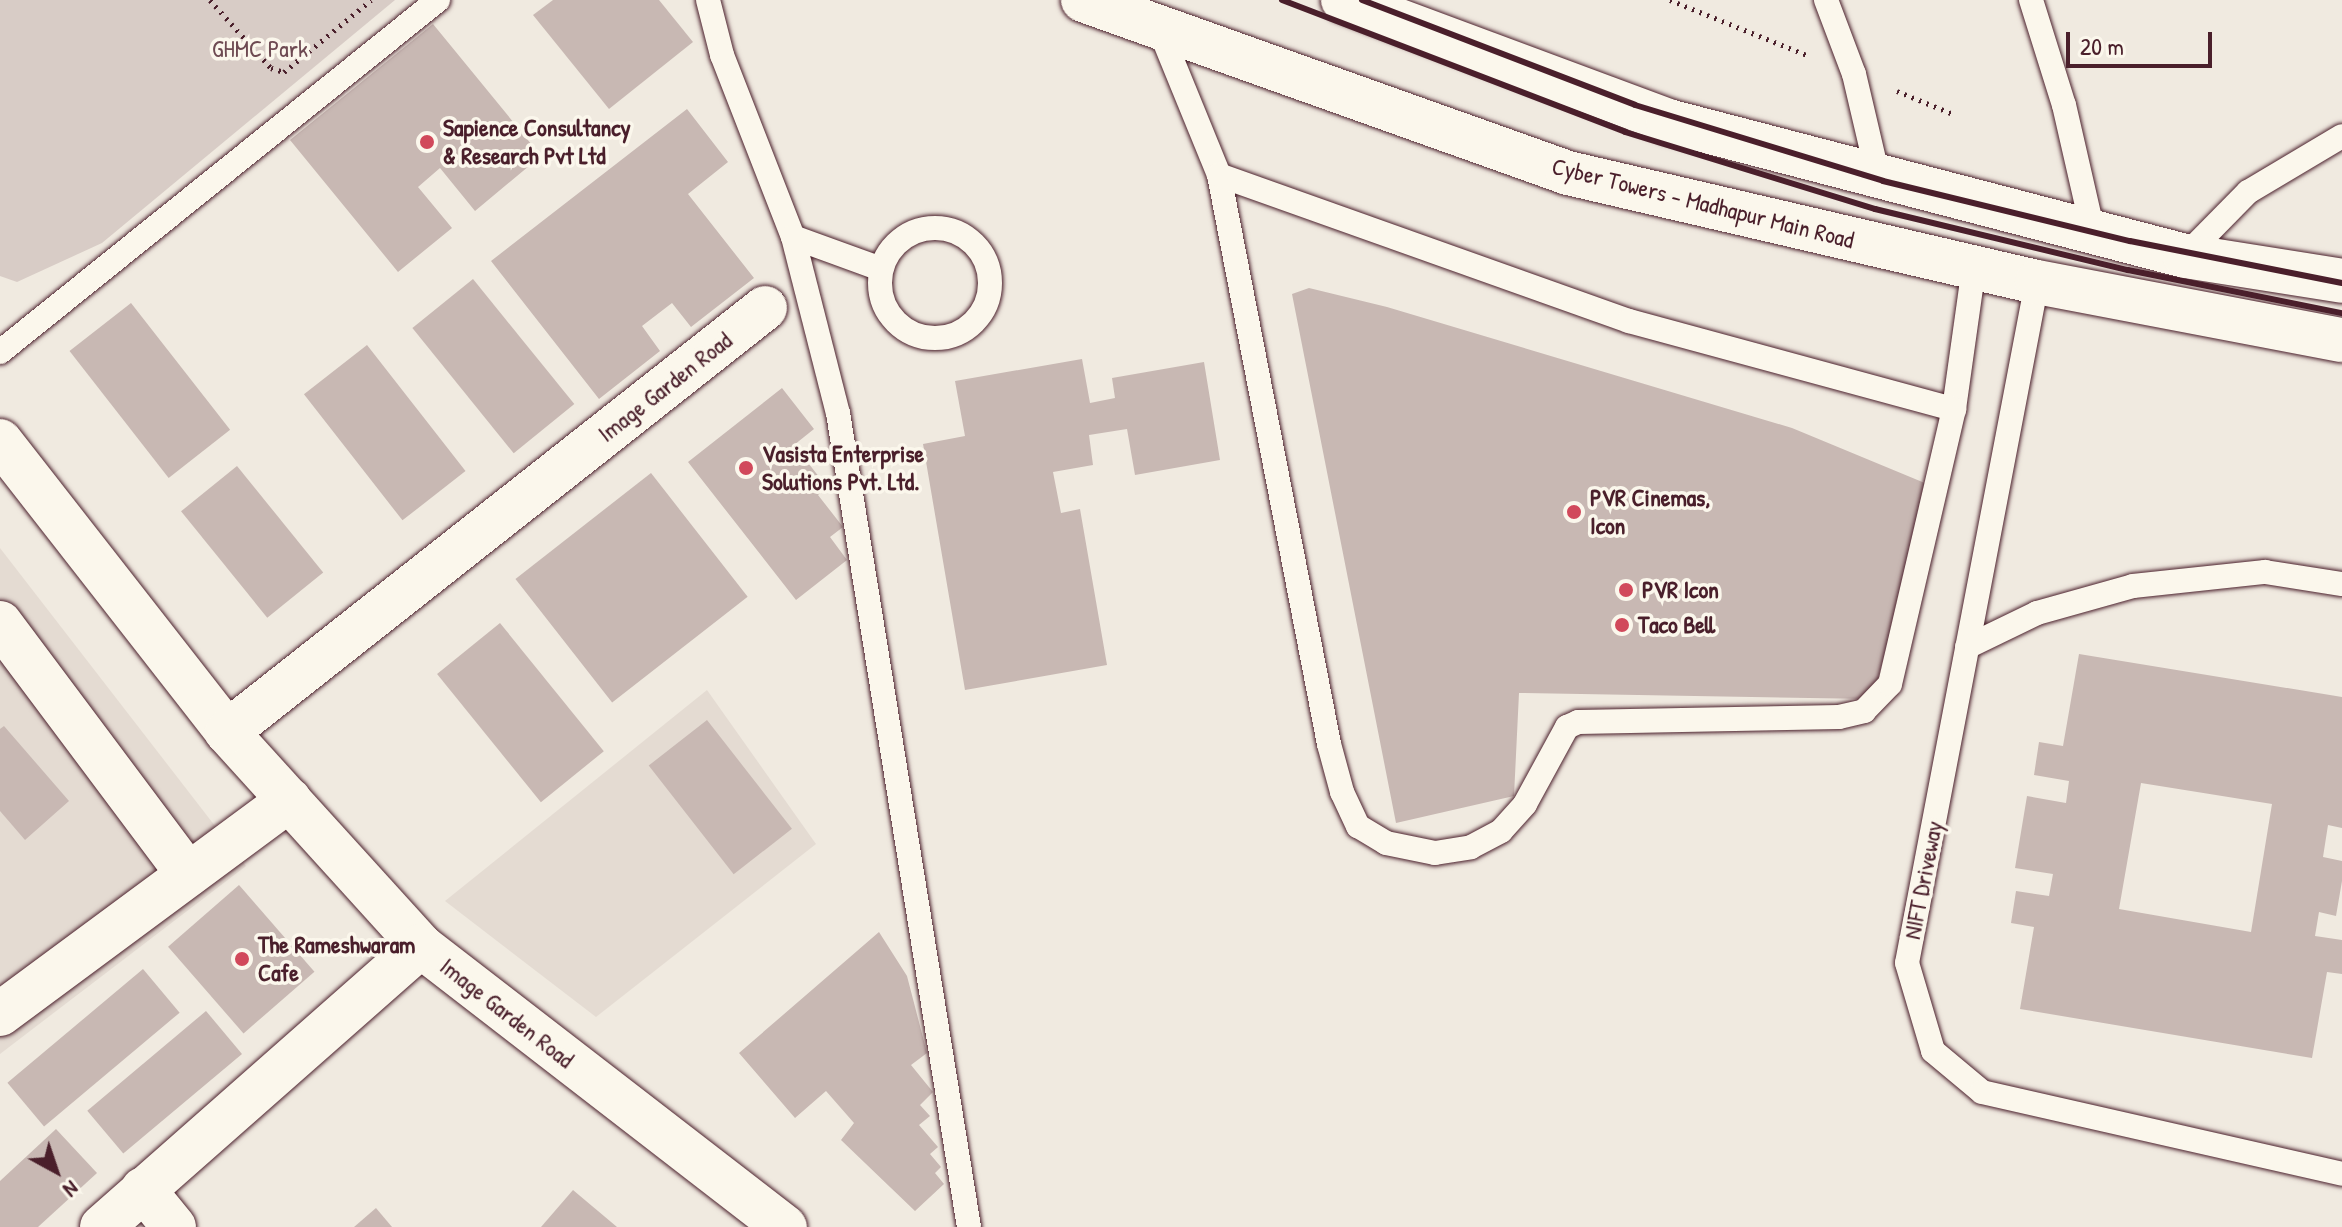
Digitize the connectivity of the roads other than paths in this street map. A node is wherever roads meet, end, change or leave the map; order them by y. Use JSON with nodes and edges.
{"nodes":[{"id":1,"x":438,"y":0,"type":"edge"},
{"id":2,"x":708,"y":0,"type":"edge"},
{"id":3,"x":1083,"y":0,"type":"edge"},
{"id":4,"x":1343,"y":0,"type":"edge"},
{"id":5,"x":1826,"y":0,"type":"edge"},
{"id":6,"x":2031,"y":0,"type":"edge"},
{"id":7,"x":1159,"y":28,"type":"junction"},
{"id":8,"x":2342,"y":136,"type":"edge"},
{"id":9,"x":1219,"y":175,"type":"junction"},
{"id":10,"x":1878,"y":176,"type":"junction"},
{"id":11,"x":2093,"y":232,"type":"junction"},
{"id":12,"x":793,"y":237,"type":"junction"},
{"id":13,"x":2185,"y":256,"type":"junction"},
{"id":14,"x":1974,"y":267,"type":"junction"},
{"id":15,"x":881,"y":269,"type":"junction"},
{"id":16,"x":2342,"y":281,"type":"edge"},
{"id":17,"x":2037,"y":282,"type":"junction"},
{"id":18,"x":765,"y":308,"type":"dead end"},
{"id":19,"x":2342,"y":340,"type":"edge"},
{"id":20,"x":0,"y":352,"type":"edge"},
{"id":21,"x":1954,"y":409,"type":"junction"},
{"id":22,"x":0,"y":441,"type":"edge"},
{"id":23,"x":2342,"y":584,"type":"edge"},
{"id":24,"x":0,"y":623,"type":"edge"},
{"id":25,"x":1967,"y":647,"type":"junction"},
{"id":26,"x":227,"y":732,"type":"junction"},
{"id":27,"x":289,"y":800,"type":"junction"},
{"id":28,"x":188,"y":874,"type":"junction"},
{"id":29,"x":421,"y":946,"type":"junction"},
{"id":30,"x":0,"y":1014,"type":"edge"},
{"id":31,"x":2342,"y":1174,"type":"edge"},
{"id":32,"x":143,"y":1189,"type":"junction"},
{"id":33,"x":102,"y":1227,"type":"edge"},
{"id":34,"x":174,"y":1227,"type":"edge"},
{"id":35,"x":785,"y":1227,"type":"edge"},
{"id":36,"x":969,"y":1227,"type":"edge"}],
"edges":[{"from":1,"to":20,"type":"lane"},
{"from":2,"to":12,"type":"lane"},
{"from":3,"to":7,"type":"street","name":"Cyber Towers - Madhapur Main Road"},
{"from":4,"to":10,"type":"street"},
{"from":5,"to":10,"type":"lane"},
{"from":6,"to":11,"type":"lane"},
{"from":7,"to":9,"type":"lane"},
{"from":7,"to":14,"type":"street","name":"Cyber Towers - Madhapur Main Road"},
{"from":8,"to":13,"type":"lane"},
{"from":9,"to":21,"type":"lane"},
{"from":9,"to":21,"type":"lane"},
{"from":10,"to":11,"type":"street"},
{"from":11,"to":13,"type":"street"},
{"from":12,"to":15,"type":"lane"},
{"from":12,"to":36,"type":"lane"},
{"from":13,"to":16,"type":"street"},
{"from":14,"to":17,"type":"street","name":"Cyber Towers - Madhapur Main Road"},
{"from":14,"to":21,"type":"lane"},
{"from":15,"to":15,"type":"lane"},
{"from":17,"to":19,"type":"street","name":"Cyber Towers - Madhapur Main Road"},
{"from":17,"to":25,"type":"lane","name":"NIFT Driveway"},
{"from":18,"to":26,"type":"street","name":"Image Garden Road"},
{"from":22,"to":26,"type":"street","name":"Image Garden Road"},
{"from":23,"to":25,"type":"lane"},
{"from":24,"to":28,"type":"street"},
{"from":25,"to":31,"type":"lane","name":"NIFT Driveway"},
{"from":26,"to":27,"type":"street","name":"Image Garden Road"},
{"from":27,"to":28,"type":"street"},
{"from":27,"to":29,"type":"street","name":"Image Garden Road"},
{"from":28,"to":30,"type":"street"},
{"from":29,"to":32,"type":"street"},
{"from":29,"to":35,"type":"street","name":"Image Garden Road"},
{"from":32,"to":33,"type":"street"},
{"from":32,"to":34,"type":"street"}]}
